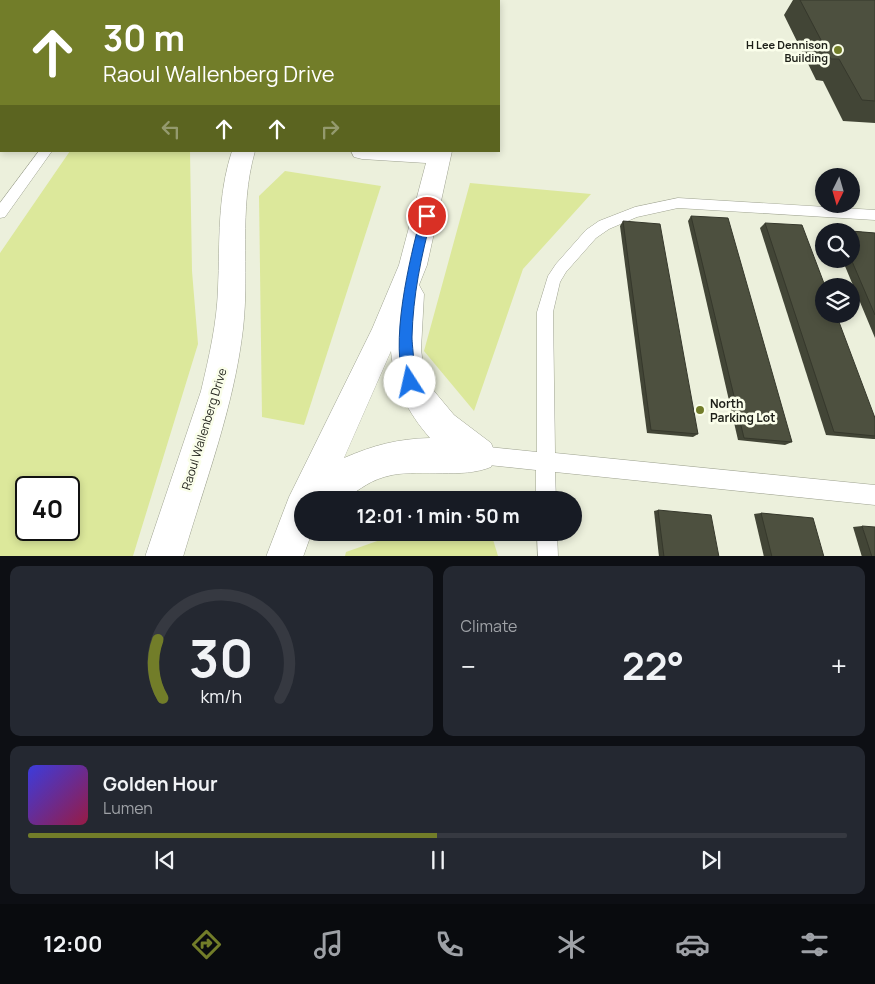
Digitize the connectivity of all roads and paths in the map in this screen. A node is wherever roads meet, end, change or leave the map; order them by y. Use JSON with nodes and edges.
{"nodes":[{"id":1,"x":45,"y":152,"type":"edge"},
{"id":2,"x":244,"y":152,"type":"edge"},
{"id":3,"x":388,"y":152,"type":"edge"},
{"id":4,"x":441,"y":154,"type":"edge"},
{"id":5,"x":0,"y":213,"type":"edge"},
{"id":6,"x":875,"y":215,"type":"edge"},
{"id":7,"x":413,"y":265,"type":"junction"},
{"id":8,"x":480,"y":455,"type":"junction"},
{"id":9,"x":545,"y":462,"type":"junction"},
{"id":10,"x":314,"y":491,"type":"edge"},
{"id":11,"x":327,"y":491,"type":"edge"},
{"id":12,"x":546,"y":491,"type":"edge"},
{"id":13,"x":875,"y":495,"type":"edge"},
{"id":14,"x":294,"y":534,"type":"edge"},
{"id":15,"x":547,"y":541,"type":"edge"},
{"id":16,"x":164,"y":556,"type":"edge"},
{"id":17,"x":284,"y":556,"type":"edge"},
{"id":18,"x":548,"y":556,"type":"edge"}],
"edges":[{"from":1,"to":5,"type":"lane"},
{"from":2,"to":16,"type":"street","name":"Raoul Wallenberg Drive"},
{"from":3,"to":4,"type":"street"},
{"from":4,"to":7,"type":"street"},
{"from":6,"to":9,"type":"lane"},
{"from":7,"to":8,"type":"street"},
{"from":7,"to":10,"type":"street"},
{"from":8,"to":9,"type":"lane"},
{"from":8,"to":11,"type":"street"},
{"from":9,"to":12,"type":"lane"},
{"from":9,"to":13,"type":"lane"},
{"from":14,"to":17,"type":"street"},
{"from":15,"to":18,"type":"lane"}]}
